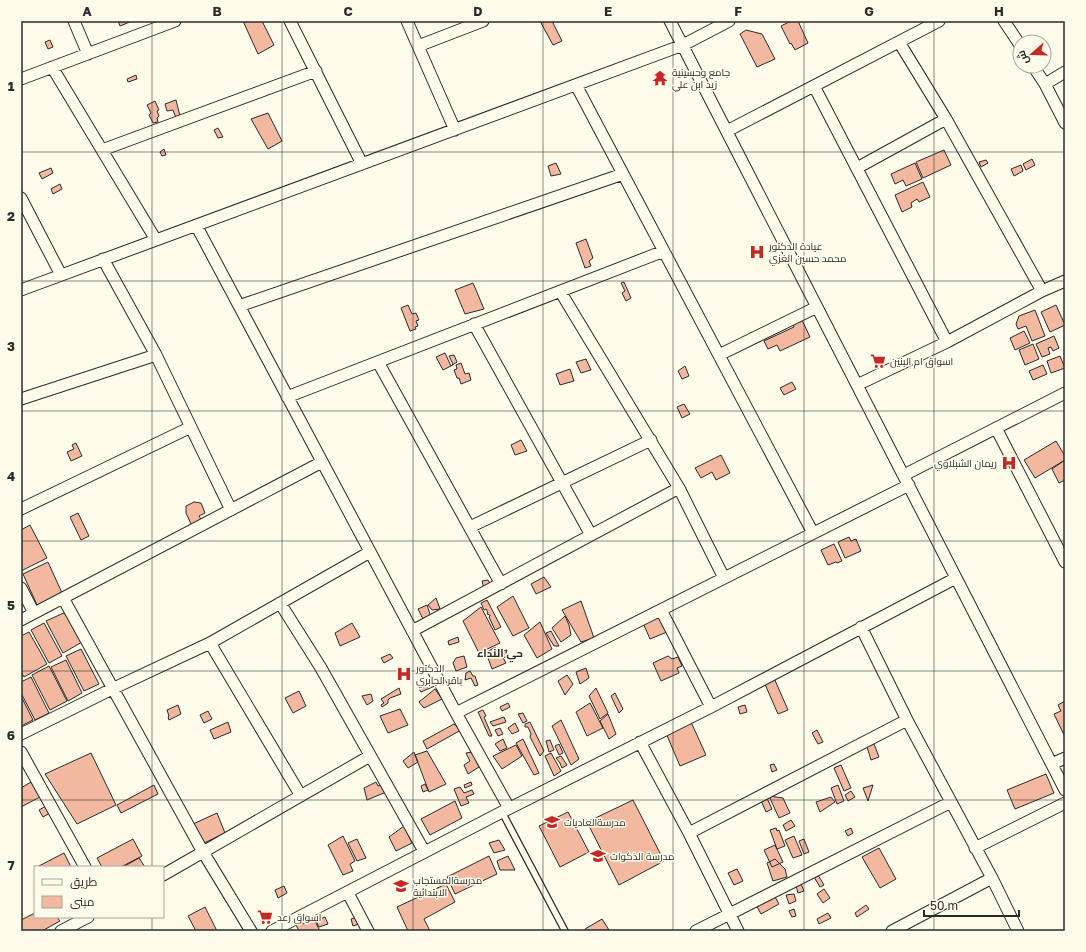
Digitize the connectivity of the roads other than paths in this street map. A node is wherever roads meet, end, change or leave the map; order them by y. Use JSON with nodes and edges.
{"nodes":[{"id":1,"x":74,"y":21,"type":"edge"},
{"id":2,"x":175,"y":21,"type":"edge"},
{"id":3,"x":290,"y":21,"type":"edge"},
{"id":4,"x":407,"y":21,"type":"edge"},
{"id":5,"x":483,"y":21,"type":"edge"},
{"id":6,"x":670,"y":21,"type":"edge"},
{"id":7,"x":729,"y":21,"type":"edge"},
{"id":8,"x":939,"y":21,"type":"edge"},
{"id":9,"x":1004,"y":21,"type":"edge"},
{"id":10,"x":1013,"y":34,"type":"edge"},
{"id":11,"x":899,"y":42,"type":"junction"},
{"id":12,"x":683,"y":45,"type":"junction"},
{"id":13,"x":418,"y":46,"type":"junction"},
{"id":14,"x":88,"y":54,"type":"junction"},
{"id":15,"x":52,"y":67,"type":"junction"},
{"id":16,"x":316,"y":72,"type":"junction"},
{"id":17,"x":1065,"y":72,"type":"edge"},
{"id":18,"x":1038,"y":74,"type":"edge"},
{"id":19,"x":21,"y":79,"type":"edge"},
{"id":20,"x":1045,"y":84,"type":"junction"},
{"id":21,"x":576,"y":85,"type":"junction"},
{"id":22,"x":814,"y":86,"type":"junction"},
{"id":23,"x":946,"y":119,"type":"junction"},
{"id":24,"x":1065,"y":123,"type":"edge"},
{"id":25,"x":455,"y":130,"type":"junction"},
{"id":26,"x":727,"y":131,"type":"junction"},
{"id":27,"x":102,"y":150,"type":"junction"},
{"id":28,"x":362,"y":164,"type":"junction"},
{"id":29,"x":857,"y":168,"type":"junction"},
{"id":30,"x":623,"y":174,"type":"junction"},
{"id":31,"x":21,"y":198,"type":"edge"},
{"id":32,"x":196,"y":225,"type":"junction"},
{"id":33,"x":156,"y":240,"type":"junction"},
{"id":34,"x":664,"y":251,"type":"junction"},
{"id":35,"x":103,"y":259,"type":"junction"},
{"id":36,"x":62,"y":275,"type":"junction"},
{"id":37,"x":1065,"y":281,"type":"edge"},
{"id":38,"x":21,"y":290,"type":"edge"},
{"id":39,"x":560,"y":291,"type":"junction"},
{"id":40,"x":1042,"y":291,"type":"junction"},
{"id":41,"x":239,"y":306,"type":"junction"},
{"id":42,"x":817,"y":307,"type":"junction"},
{"id":43,"x":474,"y":324,"type":"junction"},
{"id":44,"x":947,"y":342,"type":"junction"},
{"id":45,"x":156,"y":355,"type":"junction"},
{"id":46,"x":719,"y":355,"type":"junction"},
{"id":47,"x":378,"y":362,"type":"junction"},
{"id":48,"x":857,"y":385,"type":"junction"},
{"id":49,"x":1065,"y":393,"type":"edge"},
{"id":50,"x":287,"y":397,"type":"junction"},
{"id":51,"x":21,"y":399,"type":"edge"},
{"id":52,"x":191,"y":427,"type":"junction"},
{"id":53,"x":996,"y":428,"type":"junction"},
{"id":54,"x":651,"y":440,"type":"junction"},
{"id":55,"x":322,"y":462,"type":"junction"},
{"id":56,"x":906,"y":480,"type":"junction"},
{"id":57,"x":561,"y":483,"type":"junction"},
{"id":58,"x":680,"y":488,"type":"junction"},
{"id":59,"x":21,"y":509,"type":"edge"},
{"id":60,"x":231,"y":510,"type":"junction"},
{"id":61,"x":470,"y":527,"type":"junction"},
{"id":62,"x":814,"y":533,"type":"junction"},
{"id":63,"x":591,"y":535,"type":"junction"},
{"id":64,"x":370,"y":552,"type":"junction"},
{"id":65,"x":1065,"y":562,"type":"edge"},
{"id":66,"x":724,"y":578,"type":"junction"},
{"id":67,"x":956,"y":578,"type":"junction"},
{"id":68,"x":501,"y":584,"type":"junction"},
{"id":69,"x":21,"y":588,"type":"edge"},
{"id":70,"x":63,"y":598,"type":"junction"},
{"id":71,"x":280,"y":602,"type":"junction"},
{"id":72,"x":661,"y":610,"type":"junction"},
{"id":73,"x":34,"y":613,"type":"junction"},
{"id":74,"x":21,"y":620,"type":"edge"},
{"id":75,"x":862,"y":627,"type":"junction"},
{"id":76,"x":412,"y":631,"type":"junction"},
{"id":77,"x":210,"y":643,"type":"junction"},
{"id":78,"x":112,"y":689,"type":"junction"},
{"id":79,"x":711,"y":707,"type":"junction"},
{"id":80,"x":456,"y":713,"type":"junction"},
{"id":81,"x":908,"y":720,"type":"junction"},
{"id":82,"x":21,"y":734,"type":"edge"},
{"id":83,"x":640,"y":742,"type":"junction"},
{"id":84,"x":21,"y":752,"type":"edge"},
{"id":85,"x":370,"y":756,"type":"junction"},
{"id":86,"x":1065,"y":758,"type":"edge"},
{"id":87,"x":1052,"y":764,"type":"junction"},
{"id":88,"x":1065,"y":790,"type":"edge"},
{"id":89,"x":301,"y":796,"type":"junction"},
{"id":90,"x":951,"y":802,"type":"junction"},
{"id":91,"x":1065,"y":803,"type":"edge"},
{"id":92,"x":505,"y":810,"type":"junction"},
{"id":93,"x":689,"y":833,"type":"junction"},
{"id":94,"x":975,"y":848,"type":"junction"},
{"id":95,"x":424,"y":851,"type":"junction"},
{"id":96,"x":202,"y":852,"type":"junction"},
{"id":97,"x":84,"y":866,"type":"edge"},
{"id":98,"x":164,"y":874,"type":"edge"},
{"id":99,"x":992,"y":878,"type":"junction"},
{"id":100,"x":348,"y":892,"type":"junction"},
{"id":101,"x":729,"y":914,"type":"junction"},
{"id":102,"x":86,"y":918,"type":"edge"},
{"id":103,"x":61,"y":931,"type":"edge"},
{"id":104,"x":251,"y":931,"type":"edge"},
{"id":105,"x":272,"y":931,"type":"edge"},
{"id":106,"x":368,"y":931,"type":"edge"},
{"id":107,"x":565,"y":931,"type":"edge"},
{"id":108,"x":696,"y":931,"type":"edge"},
{"id":109,"x":738,"y":931,"type":"edge"},
{"id":110,"x":892,"y":931,"type":"edge"},
{"id":111,"x":1018,"y":931,"type":"edge"}],
"edges":[{"from":1,"to":14,"type":"street"},
{"from":2,"to":14,"type":"street"},
{"from":3,"to":16,"type":"street"},
{"from":4,"to":13,"type":"street"},
{"from":5,"to":13,"type":"street"},
{"from":6,"to":12,"type":"street"},
{"from":7,"to":12,"type":"street"},
{"from":8,"to":11,"type":"street"},
{"from":9,"to":10,"type":"street"},
{"from":11,"to":22,"type":"street"},
{"from":11,"to":23,"type":"street"},
{"from":12,"to":21,"type":"street"},
{"from":12,"to":26,"type":"street"},
{"from":13,"to":25,"type":"street"},
{"from":14,"to":15,"type":"street"},
{"from":15,"to":19,"type":"street"},
{"from":15,"to":27,"type":"street"},
{"from":16,"to":27,"type":"street"},
{"from":16,"to":28,"type":"street"},
{"from":17,"to":20,"type":"street"},
{"from":18,"to":20,"type":"street"},
{"from":20,"to":24,"type":"street"},
{"from":21,"to":25,"type":"street"},
{"from":21,"to":30,"type":"street"},
{"from":22,"to":26,"type":"street"},
{"from":22,"to":29,"type":"street"},
{"from":23,"to":29,"type":"street"},
{"from":23,"to":40,"type":"street"},
{"from":25,"to":28,"type":"street"},
{"from":26,"to":42,"type":"street"},
{"from":27,"to":33,"type":"street"},
{"from":28,"to":32,"type":"street"},
{"from":29,"to":44,"type":"street"},
{"from":30,"to":34,"type":"street"},
{"from":30,"to":41,"type":"street"},
{"from":31,"to":36,"type":"street"},
{"from":32,"to":33,"type":"street"},
{"from":32,"to":41,"type":"street"},
{"from":33,"to":35,"type":"street"},
{"from":34,"to":39,"type":"street"},
{"from":34,"to":46,"type":"street"},
{"from":35,"to":36,"type":"street"},
{"from":35,"to":45,"type":"street"},
{"from":36,"to":38,"type":"street"},
{"from":37,"to":40,"type":"street"},
{"from":39,"to":43,"type":"street"},
{"from":39,"to":54,"type":"street"},
{"from":40,"to":44,"type":"street"},
{"from":41,"to":50,"type":"street"},
{"from":42,"to":46,"type":"street"},
{"from":42,"to":48,"type":"street"},
{"from":43,"to":47,"type":"street"},
{"from":43,"to":57,"type":"street"},
{"from":44,"to":48,"type":"street"},
{"from":45,"to":51,"type":"street"},
{"from":45,"to":52,"type":"street"},
{"from":46,"to":62,"type":"street"},
{"from":47,"to":50,"type":"street"},
{"from":47,"to":61,"type":"street"},
{"from":48,"to":56,"type":"street"},
{"from":49,"to":53,"type":"street"},
{"from":50,"to":55,"type":"street"},
{"from":52,"to":59,"type":"street"},
{"from":52,"to":60,"type":"street"},
{"from":53,"to":56,"type":"street"},
{"from":53,"to":65,"type":"street"},
{"from":54,"to":57,"type":"street"},
{"from":54,"to":58,"type":"street"},
{"from":55,"to":60,"type":"street"},
{"from":55,"to":64,"type":"street"},
{"from":56,"to":62,"type":"street"},
{"from":56,"to":67,"type":"street"},
{"from":57,"to":61,"type":"street"},
{"from":57,"to":63,"type":"street"},
{"from":58,"to":63,"type":"street"},
{"from":58,"to":66,"type":"street"},
{"from":60,"to":70,"type":"street"},
{"from":61,"to":68,"type":"street"},
{"from":62,"to":66,"type":"street"},
{"from":63,"to":68,"type":"street"},
{"from":64,"to":71,"type":"street"},
{"from":64,"to":76,"type":"street"},
{"from":66,"to":72,"type":"street"},
{"from":67,"to":75,"type":"street"},
{"from":67,"to":87,"type":"street"},
{"from":68,"to":76,"type":"street"},
{"from":69,"to":73,"type":"street"},
{"from":70,"to":73,"type":"street"},
{"from":70,"to":78,"type":"street"},
{"from":71,"to":77,"type":"street"},
{"from":71,"to":85,"type":"street"},
{"from":72,"to":79,"type":"street"},
{"from":72,"to":80,"type":"street"},
{"from":73,"to":74,"type":"street"},
{"from":75,"to":79,"type":"street"},
{"from":75,"to":81,"type":"street"},
{"from":76,"to":80,"type":"street"},
{"from":77,"to":78,"type":"street"},
{"from":77,"to":89,"type":"street"},
{"from":78,"to":82,"type":"street"},
{"from":78,"to":96,"type":"street"},
{"from":79,"to":83,"type":"street"},
{"from":80,"to":92,"type":"street"},
{"from":81,"to":90,"type":"street"},
{"from":81,"to":93,"type":"street"},
{"from":83,"to":92,"type":"street"},
{"from":83,"to":93,"type":"street"},
{"from":84,"to":97,"type":"street"},
{"from":85,"to":89,"type":"street"},
{"from":85,"to":95,"type":"street"},
{"from":86,"to":87,"type":"street"},
{"from":87,"to":88,"type":"street"},
{"from":89,"to":96,"type":"street"},
{"from":90,"to":94,"type":"street"},
{"from":90,"to":101,"type":"street"},
{"from":91,"to":94,"type":"street"},
{"from":92,"to":95,"type":"street"},
{"from":92,"to":107,"type":"lane"},
{"from":93,"to":101,"type":"street"},
{"from":94,"to":99,"type":"street"},
{"from":95,"to":100,"type":"street"},
{"from":96,"to":98,"type":"street"},
{"from":96,"to":104,"type":"street"},
{"from":99,"to":110,"type":"street"},
{"from":99,"to":111,"type":"street"},
{"from":100,"to":105,"type":"street"},
{"from":100,"to":106,"type":"street"},
{"from":101,"to":108,"type":"street"},
{"from":101,"to":109,"type":"street"},
{"from":102,"to":103,"type":"street"}]}
